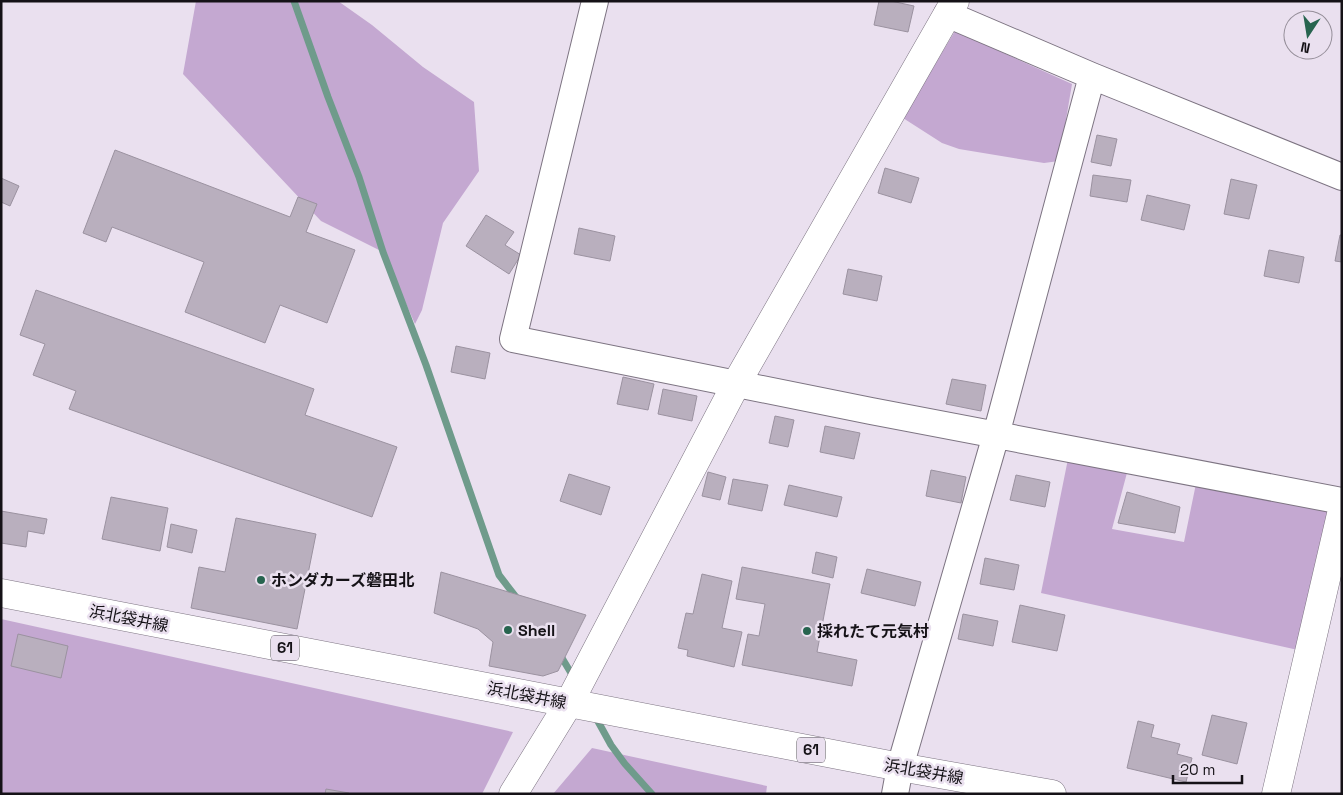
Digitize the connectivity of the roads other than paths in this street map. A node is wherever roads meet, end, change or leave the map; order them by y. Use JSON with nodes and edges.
{"nodes":[{"id":1,"x":595,"y":1,"type":"edge"},
{"id":2,"x":951,"y":8,"type":"edge"},
{"id":3,"x":1092,"y":76,"type":"junction"},
{"id":4,"x":1342,"y":177,"type":"edge"},
{"id":5,"x":736,"y":384,"type":"junction"},
{"id":6,"x":996,"y":435,"type":"junction"},
{"id":7,"x":1342,"y":501,"type":"edge"},
{"id":8,"x":1342,"y":510,"type":"edge"},
{"id":9,"x":1,"y":593,"type":"edge"},
{"id":10,"x":569,"y":703,"type":"junction"},
{"id":11,"x":900,"y":767,"type":"junction"},
{"id":12,"x":514,"y":794,"type":"edge"},
{"id":13,"x":895,"y":794,"type":"edge"},
{"id":14,"x":1052,"y":794,"type":"edge"},
{"id":15,"x":1276,"y":794,"type":"edge"}],
"edges":[{"from":1,"to":5,"type":"street"},
{"from":2,"to":3,"type":"street"},
{"from":2,"to":5,"type":"street"},
{"from":3,"to":4,"type":"street"},
{"from":3,"to":6,"type":"street"},
{"from":5,"to":6,"type":"street"},
{"from":5,"to":10,"type":"street"},
{"from":6,"to":7,"type":"street"},
{"from":6,"to":11,"type":"street"},
{"from":8,"to":15,"type":"street"},
{"from":9,"to":10,"type":"street","name":"浜北袋井線","number":"61"},
{"from":10,"to":11,"type":"street","name":"浜北袋井線","number":"61"},
{"from":10,"to":12,"type":"street"},
{"from":11,"to":13,"type":"street"},
{"from":11,"to":14,"type":"street","name":"浜北袋井線","number":"61"}]}
